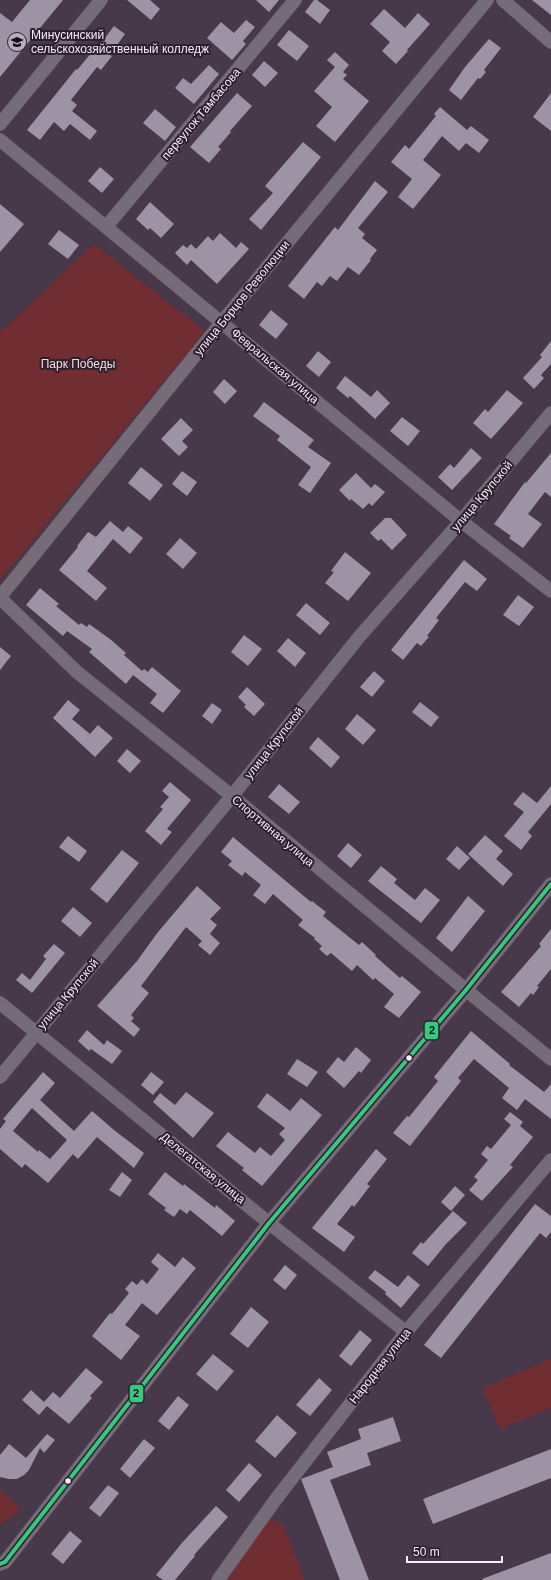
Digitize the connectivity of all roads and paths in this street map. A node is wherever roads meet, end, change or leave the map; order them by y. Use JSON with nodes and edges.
{"nodes":[{"id":1,"x":101,"y":0,"type":"edge"},
{"id":2,"x":295,"y":0,"type":"edge"},
{"id":3,"x":486,"y":0,"type":"edge"},
{"id":4,"x":502,"y":0,"type":"edge"},
{"id":5,"x":551,"y":42,"type":"edge"},
{"id":6,"x":0,"y":124,"type":"edge"},
{"id":7,"x":0,"y":140,"type":"edge"},
{"id":8,"x":106,"y":227,"type":"junction"},
{"id":9,"x":222,"y":322,"type":"junction"},
{"id":10,"x":551,"y":413,"type":"edge"},
{"id":11,"x":461,"y":521,"type":"junction"},
{"id":12,"x":551,"y":591,"type":"edge"},
{"id":13,"x":0,"y":598,"type":"edge"},
{"id":14,"x":232,"y":796,"type":"junction"},
{"id":15,"x":551,"y":884,"type":"edge"},
{"id":16,"x":466,"y":990,"type":"junction"},
{"id":17,"x":0,"y":1003,"type":"edge"},
{"id":18,"x":37,"y":1032,"type":"junction"},
{"id":19,"x":551,"y":1059,"type":"edge"},
{"id":20,"x":0,"y":1076,"type":"edge"},
{"id":21,"x":551,"y":1160,"type":"edge"},
{"id":22,"x":269,"y":1223,"type":"junction"},
{"id":23,"x":406,"y":1332,"type":"junction"},
{"id":24,"x":0,"y":1564,"type":"edge"},
{"id":25,"x":218,"y":1580,"type":"edge"}],
"edges":[{"from":1,"to":6,"type":"street"},
{"from":2,"to":8,"type":"street","name":"переулок Тамбасова"},
{"from":3,"to":9,"type":"street","name":"улица Борцов Революции"},
{"from":4,"to":5,"type":"street"},
{"from":7,"to":8,"type":"street","name":"Февральская улица"},
{"from":8,"to":9,"type":"street","name":"Февральская улица"},
{"from":9,"to":11,"type":"street","name":"Февральская улица"},
{"from":9,"to":13,"type":"street","name":"улица Борцов Революции"},
{"from":10,"to":11,"type":"street","name":"улица Крупской"},
{"from":11,"to":12,"type":"street","name":"Февральская улица"},
{"from":11,"to":14,"type":"street","name":"улица Крупской"},
{"from":13,"to":14,"type":"street","name":"Спортивная улица"},
{"from":14,"to":16,"type":"street","name":"Спортивная улица"},
{"from":14,"to":18,"type":"street","name":"улица Крупской"},
{"from":15,"to":16,"type":"street"},
{"from":16,"to":19,"type":"street","name":"Спортивная улица"},
{"from":16,"to":22,"type":"street"},
{"from":17,"to":18,"type":"street","name":"Делегатская улица"},
{"from":18,"to":20,"type":"street","name":"улица Крупской"},
{"from":18,"to":22,"type":"street","name":"Делегатская улица"},
{"from":21,"to":23,"type":"street","name":"Народная улица"},
{"from":22,"to":23,"type":"street","name":"Делегатская улица"},
{"from":22,"to":24,"type":"street"},
{"from":23,"to":25,"type":"street","name":"Народная улица"}]}
